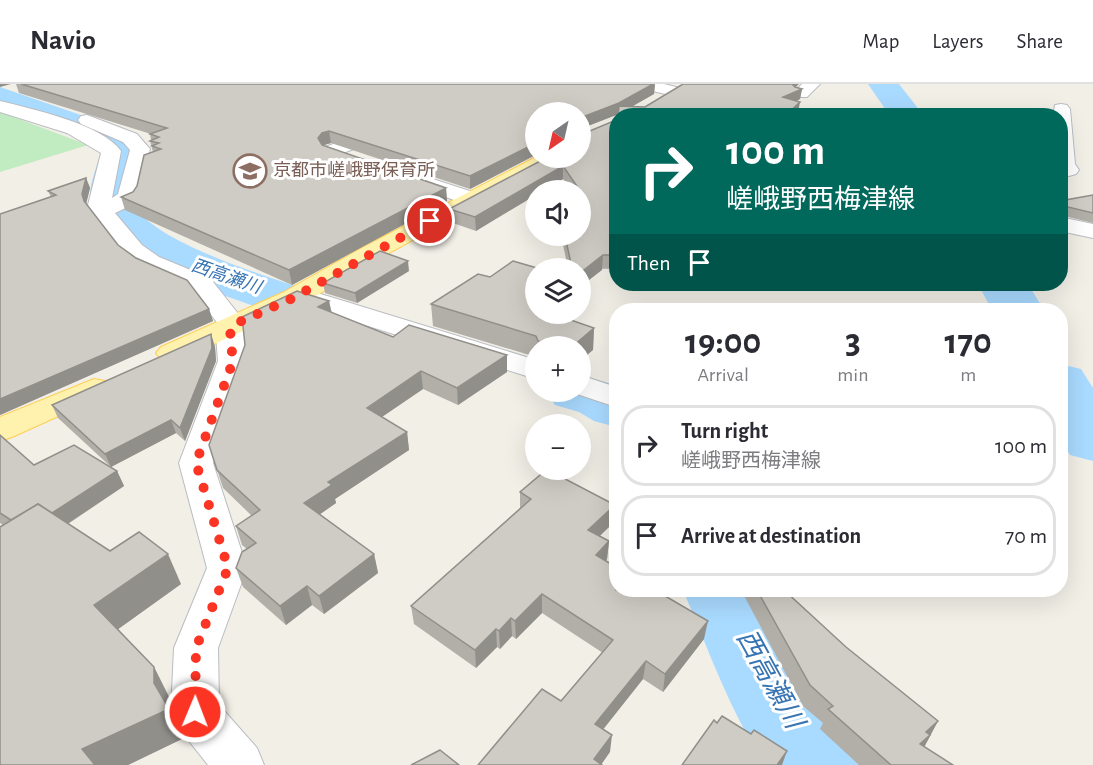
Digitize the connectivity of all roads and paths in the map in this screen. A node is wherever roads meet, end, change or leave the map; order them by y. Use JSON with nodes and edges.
{"nodes":[{"id":1,"x":641,"y":84,"type":"edge"},
{"id":2,"x":681,"y":88,"type":"edge"},
{"id":3,"x":0,"y":91,"type":"edge"},
{"id":4,"x":654,"y":102,"type":"edge"},
{"id":5,"x":0,"y":106,"type":"edge"},
{"id":6,"x":64,"y":112,"type":"junction"},
{"id":7,"x":40,"y":120,"type":"junction"},
{"id":8,"x":352,"y":143,"type":"edge"},
{"id":9,"x":332,"y":151,"type":"junction"},
{"id":10,"x":311,"y":159,"type":"edge"},
{"id":11,"x":364,"y":162,"type":"edge"},
{"id":12,"x":530,"y":168,"type":"edge"},
{"id":13,"x":386,"y":170,"type":"edge"},
{"id":14,"x":1068,"y":170,"type":"edge"},
{"id":15,"x":1093,"y":171,"type":"edge"},
{"id":16,"x":471,"y":199,"type":"junction"},
{"id":17,"x":101,"y":212,"type":"junction"},
{"id":18,"x":1068,"y":226,"type":"edge"},
{"id":19,"x":1093,"y":231,"type":"edge"},
{"id":20,"x":291,"y":299,"type":"junction"},
{"id":21,"x":233,"y":325,"type":"junction"},
{"id":22,"x":148,"y":363,"type":"edge"},
{"id":23,"x":525,"y":367,"type":"edge"},
{"id":24,"x":117,"y":378,"type":"edge"},
{"id":25,"x":591,"y":388,"type":"edge"},
{"id":26,"x":609,"y":395,"type":"edge"},
{"id":27,"x":0,"y":430,"type":"edge"},
{"id":28,"x":239,"y":765,"type":"edge"}],
"edges":[{"from":1,"to":2,"type":"street"},
{"from":2,"to":4,"type":"main road"},
{"from":3,"to":6,"type":"street"},
{"from":5,"to":7,"type":"street"},
{"from":6,"to":7,"type":"street"},
{"from":6,"to":17,"type":"street"},
{"from":7,"to":17,"type":"street"},
{"from":8,"to":9,"type":"street"},
{"from":9,"to":10,"type":"street"},
{"from":9,"to":11,"type":"street"},
{"from":12,"to":16,"type":"main road"},
{"from":13,"to":16,"type":"street"},
{"from":14,"to":15,"type":"street"},
{"from":16,"to":20,"type":"main road"},
{"from":17,"to":21,"type":"street"},
{"from":18,"to":19,"type":"street"},
{"from":20,"to":21,"type":"main road"},
{"from":20,"to":23,"type":"street"},
{"from":21,"to":22,"type":"main road"},
{"from":21,"to":28,"type":"street"},
{"from":24,"to":27,"type":"main road"},
{"from":25,"to":26,"type":"street"}]}
